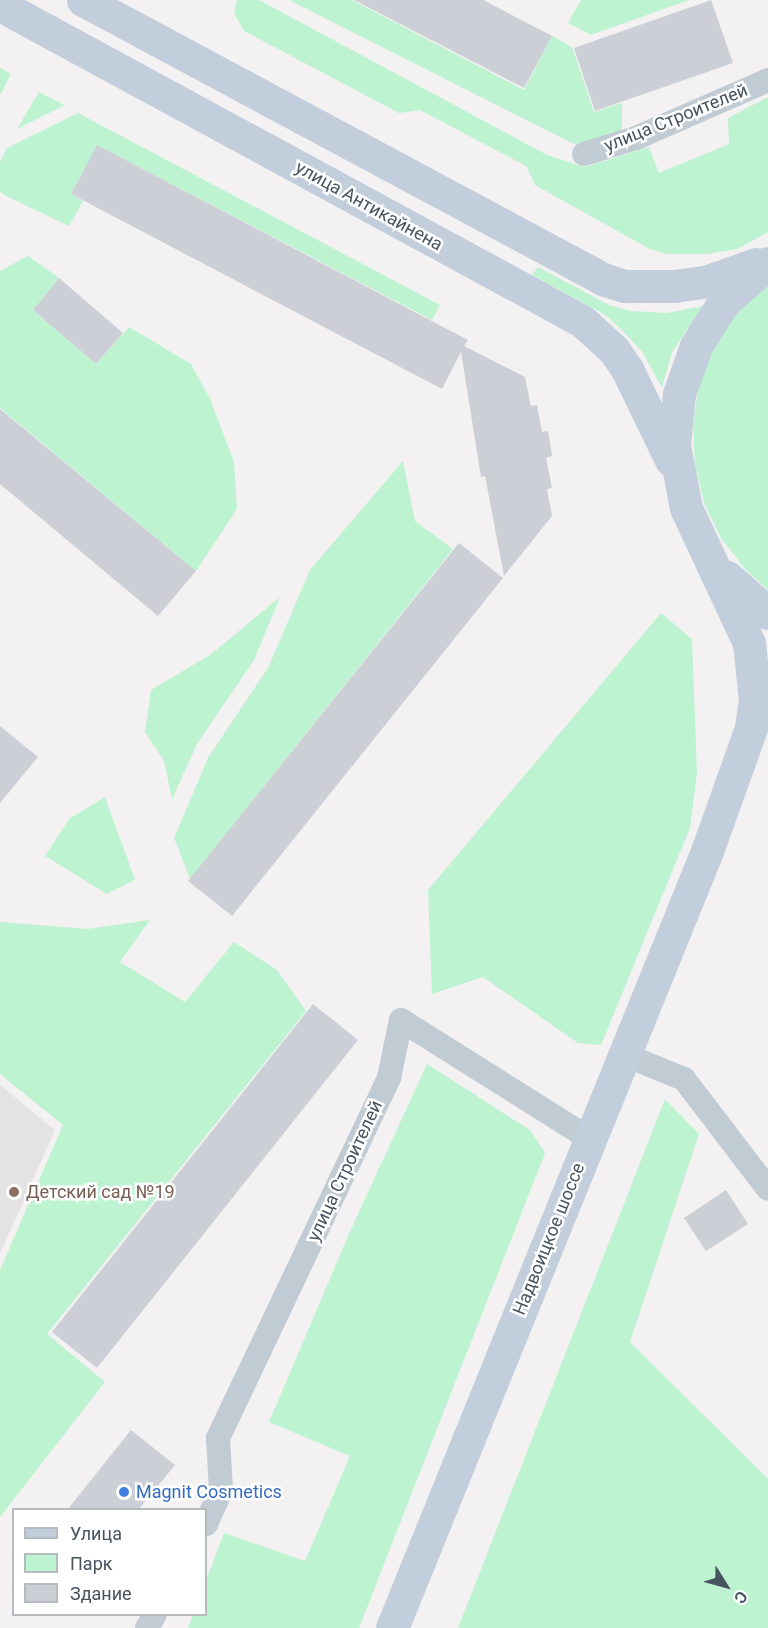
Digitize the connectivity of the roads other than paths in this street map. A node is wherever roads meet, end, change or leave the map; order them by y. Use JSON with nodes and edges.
{"nodes":[{"id":1,"x":83,"y":0,"type":"edge"},
{"id":2,"x":0,"y":5,"type":"edge"},
{"id":3,"x":768,"y":80,"type":"edge"},
{"id":4,"x":584,"y":154,"type":"dead end"},
{"id":5,"x":768,"y":261,"type":"edge"},
{"id":6,"x":676,"y":470,"type":"junction"},
{"id":7,"x":703,"y":544,"type":"junction"},
{"id":8,"x":768,"y":613,"type":"edge"},
{"id":9,"x":768,"y":736,"type":"edge"},
{"id":10,"x":707,"y":851,"type":"junction"},
{"id":11,"x":625,"y":1055,"type":"junction"},
{"id":12,"x":590,"y":1139,"type":"junction"},
{"id":13,"x":768,"y":1189,"type":"edge"},
{"id":14,"x":207,"y":1522,"type":"edge"},
{"id":15,"x":392,"y":1628,"type":"edge"}],
"edges":[{"from":1,"to":5,"type":"main road"},
{"from":2,"to":6,"type":"main road","name":"улица Антикайнена"},
{"from":3,"to":4,"type":"street","name":"улица Строителей"},
{"from":5,"to":6,"type":"main road"},
{"from":6,"to":7,"type":"main road"},
{"from":7,"to":8,"type":"main road"},
{"from":7,"to":10,"type":"main road"},
{"from":9,"to":10,"type":"main road"},
{"from":10,"to":11,"type":"main road","name":"Надвоицкое шоссе"},
{"from":11,"to":12,"type":"main road","name":"Надвоицкое шоссе"},
{"from":11,"to":13,"type":"street"},
{"from":12,"to":14,"type":"street","name":"улица Строителей"},
{"from":12,"to":15,"type":"main road","name":"Надвоицкое шоссе"}]}
